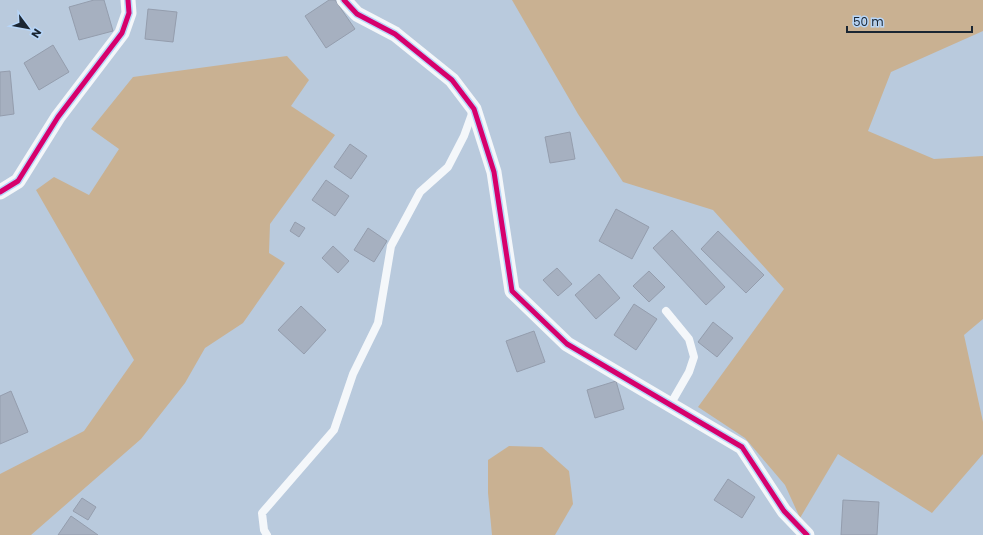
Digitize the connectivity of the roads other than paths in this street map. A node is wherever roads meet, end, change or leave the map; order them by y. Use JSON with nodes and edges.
{"nodes":[{"id":1,"x":128,"y":0,"type":"edge"},
{"id":2,"x":344,"y":0,"type":"edge"},
{"id":3,"x":474,"y":108,"type":"junction"},
{"id":4,"x":0,"y":192,"type":"edge"},
{"id":5,"x":666,"y":311,"type":"dead end"},
{"id":6,"x":670,"y":405,"type":"junction"},
{"id":7,"x":267,"y":535,"type":"edge"},
{"id":8,"x":807,"y":535,"type":"edge"}],
"edges":[{"from":1,"to":4,"type":"street"},
{"from":2,"to":3,"type":"street"},
{"from":3,"to":6,"type":"street"},
{"from":3,"to":7,"type":"lane"},
{"from":5,"to":6,"type":"lane"},
{"from":6,"to":8,"type":"street"}]}
